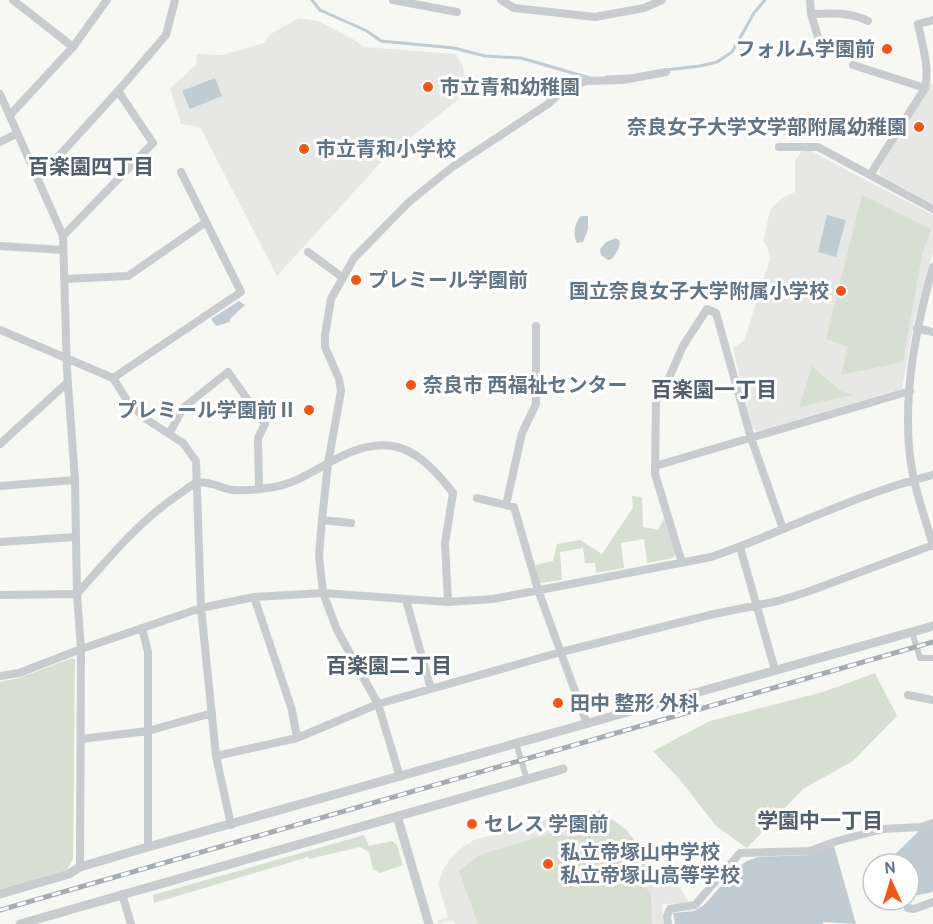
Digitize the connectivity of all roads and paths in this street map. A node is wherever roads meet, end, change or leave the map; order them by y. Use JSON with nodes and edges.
{"nodes":[{"id":1,"x":13,"y":0,"type":"edge"},
{"id":2,"x":107,"y":0,"type":"edge"},
{"id":3,"x":175,"y":0,"type":"edge"},
{"id":4,"x":393,"y":0,"type":"edge"},
{"id":5,"x":501,"y":0,"type":"edge"},
{"id":6,"x":662,"y":0,"type":"edge"},
{"id":7,"x":810,"y":0,"type":"edge"},
{"id":8,"x":457,"y":12,"type":"dead end"},
{"id":9,"x":811,"y":14,"type":"junction"},
{"id":10,"x":853,"y":14,"type":"junction"},
{"id":11,"x":933,"y":20,"type":"edge"},
{"id":12,"x":868,"y":21,"type":"dead end"},
{"id":13,"x":852,"y":24,"type":"dead end"},
{"id":14,"x":818,"y":37,"type":"dead end"},
{"id":15,"x":73,"y":47,"type":"junction"},
{"id":16,"x":852,"y":65,"type":"dead end"},
{"id":17,"x":666,"y":72,"type":"dead end"},
{"id":18,"x":925,"y":88,"type":"junction"},
{"id":19,"x":118,"y":91,"type":"junction"},
{"id":20,"x":0,"y":94,"type":"edge"},
{"id":21,"x":10,"y":116,"type":"junction"},
{"id":22,"x":16,"y":134,"type":"junction"},
{"id":23,"x":0,"y":142,"type":"edge"},
{"id":24,"x":779,"y":147,"type":"dead end"},
{"id":25,"x":181,"y":172,"type":"dead end"},
{"id":26,"x":870,"y":176,"type":"junction"},
{"id":27,"x":38,"y":179,"type":"junction"},
{"id":28,"x":933,"y":209,"type":"edge"},
{"id":29,"x":206,"y":222,"type":"junction"},
{"id":30,"x":63,"y":236,"type":"junction"},
{"id":31,"x":0,"y":246,"type":"edge"},
{"id":32,"x":63,"y":250,"type":"junction"},
{"id":33,"x":308,"y":252,"type":"dead end"},
{"id":34,"x":933,"y":267,"type":"edge"},
{"id":35,"x":342,"y":277,"type":"junction"},
{"id":36,"x":64,"y":279,"type":"junction"},
{"id":37,"x":536,"y":326,"type":"dead end"},
{"id":38,"x":917,"y":328,"type":"junction"},
{"id":39,"x":0,"y":330,"type":"edge"},
{"id":40,"x":933,"y":332,"type":"edge"},
{"id":41,"x":68,"y":357,"type":"junction"},
{"id":42,"x":113,"y":378,"type":"junction"},
{"id":43,"x":68,"y":382,"type":"junction"},
{"id":44,"x":910,"y":391,"type":"junction"},
{"id":45,"x":169,"y":434,"type":"junction"},
{"id":46,"x":751,"y":438,"type":"junction"},
{"id":47,"x":0,"y":444,"type":"edge"},
{"id":48,"x":328,"y":464,"type":"junction"},
{"id":49,"x":655,"y":466,"type":"junction"},
{"id":50,"x":933,"y":475,"type":"edge"},
{"id":51,"x":914,"y":479,"type":"junction"},
{"id":52,"x":75,"y":480,"type":"junction"},
{"id":53,"x":197,"y":483,"type":"junction"},
{"id":54,"x":0,"y":486,"type":"edge"},
{"id":55,"x":259,"y":489,"type":"junction"},
{"id":56,"x":477,"y":498,"type":"dead end"},
{"id":57,"x":506,"y":505,"type":"junction"},
{"id":58,"x":322,"y":520,"type":"junction"},
{"id":59,"x":351,"y":523,"type":"dead end"},
{"id":60,"x":783,"y":529,"type":"junction"},
{"id":61,"x":75,"y":537,"type":"junction"},
{"id":62,"x":0,"y":542,"type":"edge"},
{"id":63,"x":933,"y":545,"type":"edge"},
{"id":64,"x":740,"y":547,"type":"junction"},
{"id":65,"x":681,"y":563,"type":"junction"},
{"id":66,"x":538,"y":590,"type":"junction"},
{"id":67,"x":323,"y":593,"type":"junction"},
{"id":68,"x":77,"y":594,"type":"junction"},
{"id":69,"x":0,"y":595,"type":"edge"},
{"id":70,"x":254,"y":597,"type":"junction"},
{"id":71,"x":406,"y":600,"type":"junction"},
{"id":72,"x":448,"y":602,"type":"junction"},
{"id":73,"x":756,"y":605,"type":"junction"},
{"id":74,"x":201,"y":608,"type":"junction"},
{"id":75,"x":933,"y":626,"type":"edge"},
{"id":76,"x":142,"y":628,"type":"junction"},
{"id":77,"x":912,"y":632,"type":"junction"},
{"id":78,"x":81,"y":649,"type":"junction"},
{"id":79,"x":561,"y":652,"type":"junction"},
{"id":80,"x":933,"y":658,"type":"edge"},
{"id":81,"x":776,"y":670,"type":"junction"},
{"id":82,"x":0,"y":676,"type":"edge"},
{"id":83,"x":431,"y":689,"type":"junction"},
{"id":84,"x":908,"y":695,"type":"dead end"},
{"id":85,"x":933,"y":700,"type":"edge"},
{"id":86,"x":378,"y":704,"type":"junction"},
{"id":87,"x":921,"y":705,"type":"dead end"},
{"id":88,"x":212,"y":713,"type":"junction"},
{"id":89,"x":587,"y":724,"type":"junction"},
{"id":90,"x":148,"y":731,"type":"junction"},
{"id":91,"x":297,"y":738,"type":"junction"},
{"id":92,"x":81,"y":739,"type":"junction"},
{"id":93,"x":516,"y":743,"type":"junction"},
{"id":94,"x":216,"y":756,"type":"junction"},
{"id":95,"x":563,"y":769,"type":"dead end"},
{"id":96,"x":399,"y":777,"type":"junction"},
{"id":97,"x":526,"y":780,"type":"junction"},
{"id":98,"x":397,"y":816,"type":"junction"},
{"id":99,"x":933,"y":823,"type":"edge"},
{"id":100,"x":231,"y":825,"type":"junction"},
{"id":101,"x":148,"y":847,"type":"junction"},
{"id":102,"x":80,"y":867,"type":"junction"},
{"id":103,"x":0,"y":894,"type":"edge"},
{"id":104,"x":122,"y":894,"type":"junction"},
{"id":105,"x":20,"y":924,"type":"edge"},
{"id":106,"x":131,"y":924,"type":"edge"},
{"id":107,"x":429,"y":924,"type":"edge"},
{"id":108,"x":668,"y":924,"type":"edge"}],
"edges":[{"from":1,"to":15,"type":"street"},
{"from":2,"to":15,"type":"street"},
{"from":3,"to":19,"type":"street"},
{"from":4,"to":8,"type":"street"},
{"from":5,"to":6,"type":"street"},
{"from":7,"to":9,"type":"street"},
{"from":9,"to":10,"type":"street"},
{"from":9,"to":14,"type":"street"},
{"from":10,"to":12,"type":"street"},
{"from":10,"to":13,"type":"street"},
{"from":11,"to":18,"type":"street"},
{"from":15,"to":21,"type":"street"},
{"from":16,"to":18,"type":"street"},
{"from":17,"to":35,"type":"street"},
{"from":18,"to":26,"type":"street"},
{"from":19,"to":27,"type":"street"},
{"from":19,"to":30,"type":"street"},
{"from":20,"to":21,"type":"street"},
{"from":21,"to":22,"type":"street"},
{"from":22,"to":23,"type":"street"},
{"from":22,"to":27,"type":"street"},
{"from":24,"to":26,"type":"street"},
{"from":25,"to":29,"type":"street"},
{"from":26,"to":28,"type":"street"},
{"from":27,"to":30,"type":"street"},
{"from":29,"to":36,"type":"street"},
{"from":29,"to":42,"type":"street"},
{"from":30,"to":32,"type":"street"},
{"from":31,"to":32,"type":"street"},
{"from":32,"to":36,"type":"street"},
{"from":33,"to":35,"type":"street"},
{"from":34,"to":38,"type":"street"},
{"from":35,"to":48,"type":"street"},
{"from":36,"to":41,"type":"street"},
{"from":37,"to":57,"type":"street"},
{"from":38,"to":40,"type":"street"},
{"from":38,"to":44,"type":"street"},
{"from":39,"to":41,"type":"street"},
{"from":41,"to":42,"type":"street"},
{"from":41,"to":43,"type":"street"},
{"from":42,"to":45,"type":"street"},
{"from":43,"to":47,"type":"street"},
{"from":43,"to":52,"type":"street"},
{"from":44,"to":46,"type":"street"},
{"from":44,"to":51,"type":"street"},
{"from":45,"to":53,"type":"street"},
{"from":45,"to":55,"type":"street"},
{"from":46,"to":49,"type":"street"},
{"from":46,"to":49,"type":"street"},
{"from":46,"to":60,"type":"street"},
{"from":48,"to":55,"type":"street"},
{"from":48,"to":58,"type":"street"},
{"from":48,"to":72,"type":"street"},
{"from":49,"to":65,"type":"street"},
{"from":50,"to":51,"type":"street"},
{"from":51,"to":60,"type":"street"},
{"from":51,"to":63,"type":"street"},
{"from":52,"to":54,"type":"street"},
{"from":52,"to":61,"type":"street"},
{"from":53,"to":55,"type":"street"},
{"from":53,"to":68,"type":"street"},
{"from":53,"to":74,"type":"street"},
{"from":56,"to":57,"type":"street"},
{"from":57,"to":66,"type":"street"},
{"from":58,"to":59,"type":"street"},
{"from":58,"to":67,"type":"street"},
{"from":60,"to":64,"type":"street"},
{"from":61,"to":62,"type":"street"},
{"from":61,"to":68,"type":"street"},
{"from":63,"to":73,"type":"street"},
{"from":64,"to":65,"type":"street"},
{"from":64,"to":73,"type":"street"},
{"from":65,"to":66,"type":"street"},
{"from":66,"to":72,"type":"street"},
{"from":66,"to":79,"type":"street"},
{"from":67,"to":70,"type":"street"},
{"from":67,"to":71,"type":"street"},
{"from":67,"to":86,"type":"street"},
{"from":68,"to":69,"type":"street"},
{"from":68,"to":78,"type":"street"},
{"from":70,"to":74,"type":"street"},
{"from":70,"to":91,"type":"street"},
{"from":71,"to":72,"type":"street"},
{"from":71,"to":83,"type":"street"},
{"from":73,"to":79,"type":"street"},
{"from":73,"to":81,"type":"street"},
{"from":74,"to":76,"type":"street"},
{"from":74,"to":88,"type":"street"},
{"from":75,"to":77,"type":"street"},
{"from":76,"to":78,"type":"street"},
{"from":76,"to":90,"type":"street"},
{"from":77,"to":80,"type":"street"},
{"from":77,"to":81,"type":"street"},
{"from":78,"to":82,"type":"street"},
{"from":78,"to":92,"type":"street"},
{"from":79,"to":83,"type":"street"},
{"from":79,"to":89,"type":"street"},
{"from":81,"to":89,"type":"street"},
{"from":83,"to":86,"type":"street"},
{"from":84,"to":85,"type":"street"},
{"from":85,"to":87,"type":"street"},
{"from":86,"to":91,"type":"street"},
{"from":86,"to":96,"type":"street"},
{"from":88,"to":90,"type":"street"},
{"from":88,"to":94,"type":"street"},
{"from":89,"to":93,"type":"street"},
{"from":90,"to":92,"type":"street"},
{"from":90,"to":101,"type":"street"},
{"from":91,"to":94,"type":"street"},
{"from":92,"to":102,"type":"street"},
{"from":93,"to":96,"type":"street"},
{"from":93,"to":97,"type":"street"},
{"from":94,"to":100,"type":"street"},
{"from":95,"to":97,"type":"street"},
{"from":96,"to":100,"type":"street"},
{"from":97,"to":98,"type":"street"},
{"from":98,"to":104,"type":"street"},
{"from":98,"to":107,"type":"street"},
{"from":99,"to":108,"type":"street"},
{"from":100,"to":101,"type":"street"},
{"from":101,"to":102,"type":"street"},
{"from":102,"to":103,"type":"street"},
{"from":104,"to":105,"type":"street"},
{"from":104,"to":106,"type":"street"}]}
